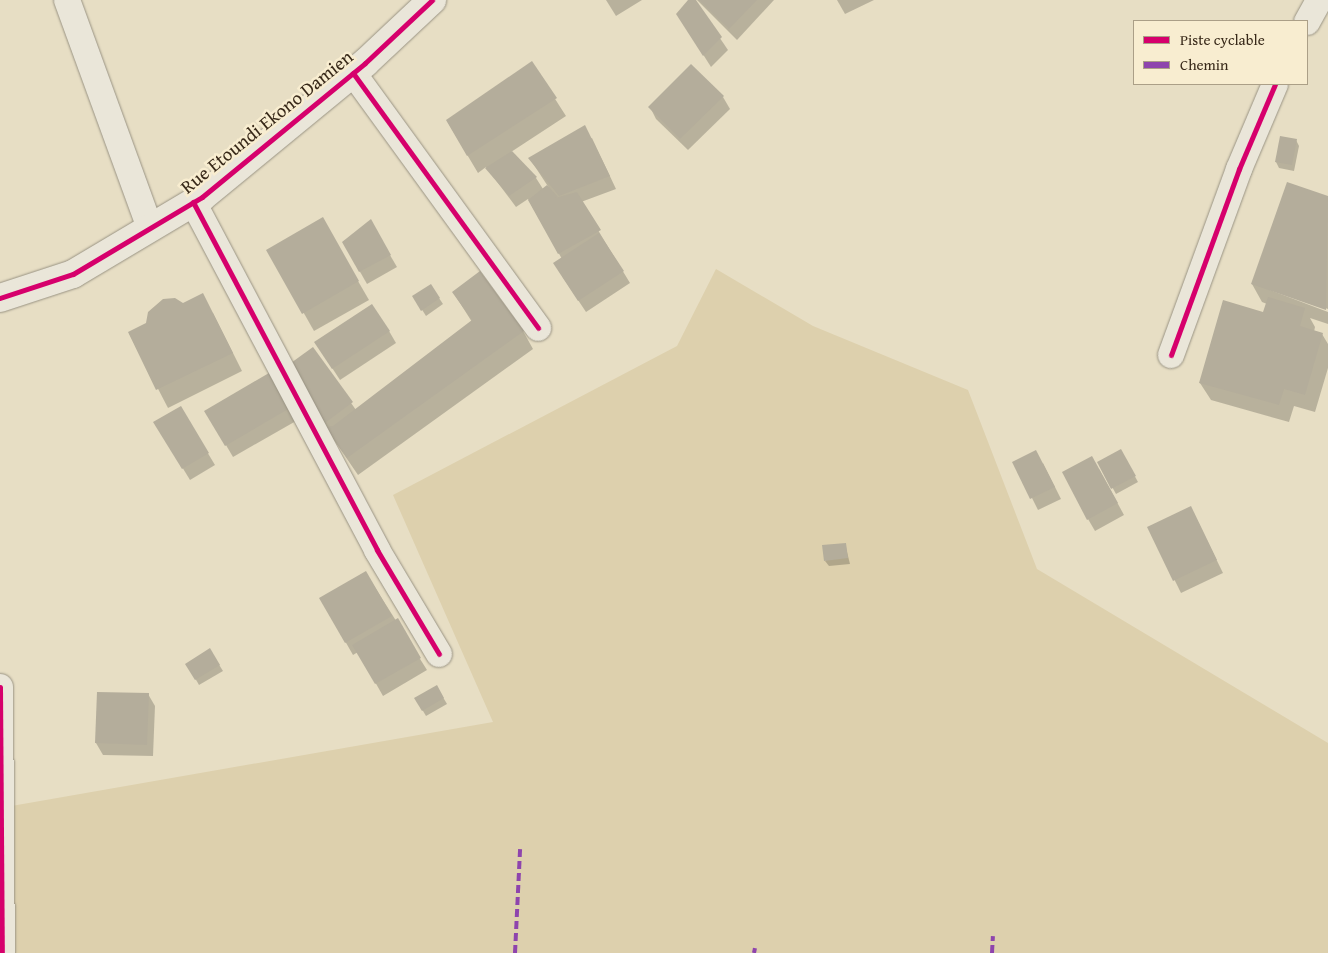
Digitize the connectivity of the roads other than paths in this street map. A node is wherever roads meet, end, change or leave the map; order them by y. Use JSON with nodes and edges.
{"nodes":[{"id":1,"x":67,"y":0,"type":"edge"},
{"id":2,"x":432,"y":0,"type":"edge"},
{"id":3,"x":1319,"y":0,"type":"edge"},
{"id":4,"x":1308,"y":20,"type":"edge"},
{"id":5,"x":353,"y":73,"type":"junction"},
{"id":6,"x":1275,"y":85,"type":"edge"},
{"id":7,"x":194,"y":202,"type":"junction"},
{"id":8,"x":150,"y":228,"type":"junction"},
{"id":9,"x":0,"y":298,"type":"edge"},
{"id":10,"x":538,"y":328,"type":"dead end"},
{"id":11,"x":1171,"y":355,"type":"dead end"},
{"id":12,"x":439,"y":654,"type":"dead end"},
{"id":13,"x":0,"y":687,"type":"edge"},
{"id":14,"x":2,"y":953,"type":"edge"}],
"edges":[{"from":1,"to":8,"type":"street"},
{"from":2,"to":5,"type":"street","name":"Rue Etoundi Ekono Damien"},
{"from":3,"to":4,"type":"street"},
{"from":5,"to":7,"type":"street","name":"Rue Etoundi Ekono Damien"},
{"from":5,"to":10,"type":"street"},
{"from":6,"to":11,"type":"street"},
{"from":7,"to":8,"type":"street","name":"Rue Etoundi Ekono Damien"},
{"from":7,"to":12,"type":"street"},
{"from":8,"to":9,"type":"street","name":"Rue Etoundi Ekono Damien"},
{"from":13,"to":14,"type":"street"}]}
